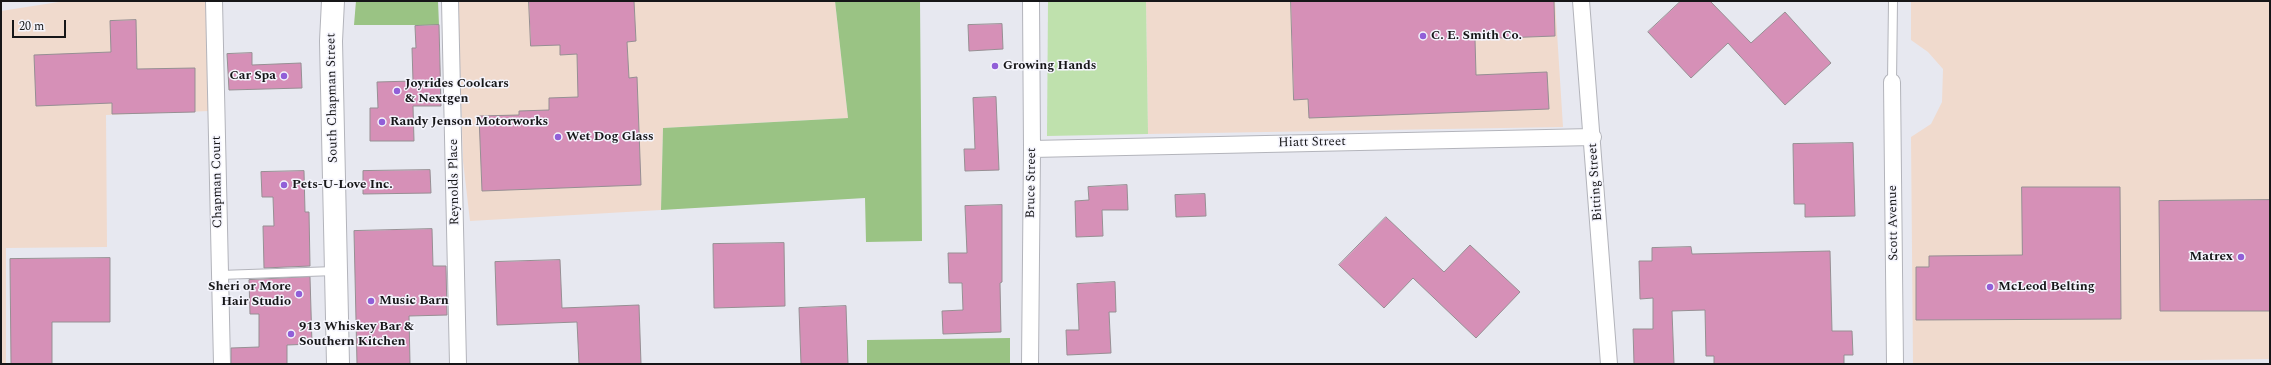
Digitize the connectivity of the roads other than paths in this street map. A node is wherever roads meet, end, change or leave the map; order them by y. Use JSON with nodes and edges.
{"nodes":[{"id":1,"x":214,"y":1,"type":"edge"},
{"id":2,"x":333,"y":1,"type":"edge"},
{"id":3,"x":450,"y":1,"type":"edge"},
{"id":4,"x":1031,"y":1,"type":"edge"},
{"id":5,"x":1581,"y":1,"type":"edge"},
{"id":6,"x":1893,"y":1,"type":"edge"},
{"id":7,"x":1892,"y":82,"type":"joint"},
{"id":8,"x":1593,"y":137,"type":"junction"},
{"id":9,"x":1032,"y":149,"type":"junction"},
{"id":10,"x":336,"y":271,"type":"junction"},
{"id":11,"x":220,"y":275,"type":"junction"},
{"id":12,"x":222,"y":364,"type":"edge"},
{"id":13,"x":338,"y":364,"type":"edge"},
{"id":14,"x":458,"y":364,"type":"edge"},
{"id":15,"x":1030,"y":364,"type":"edge"},
{"id":16,"x":1609,"y":364,"type":"edge"},
{"id":17,"x":1895,"y":364,"type":"edge"}],
"edges":[{"from":1,"to":11,"type":"street","name":"Chapman Court"},
{"from":2,"to":10,"type":"street","name":"South Chapman Street"},
{"from":3,"to":14,"type":"street","name":"Reynolds Place"},
{"from":4,"to":9,"type":"street","name":"Bruce Street"},
{"from":5,"to":8,"type":"street","name":"Bitting Street"},
{"from":6,"to":7,"type":"lane"},
{"from":7,"to":17,"type":"street","name":"Scott Avenue"},
{"from":8,"to":9,"type":"street","name":"Hiatt Street"},
{"from":8,"to":16,"type":"street","name":"Bitting Street"},
{"from":9,"to":15,"type":"street","name":"Bruce Street"},
{"from":10,"to":11,"type":"lane"},
{"from":10,"to":13,"type":"street","name":"South Chapman Street"},
{"from":11,"to":12,"type":"street","name":"Chapman Court"}]}
